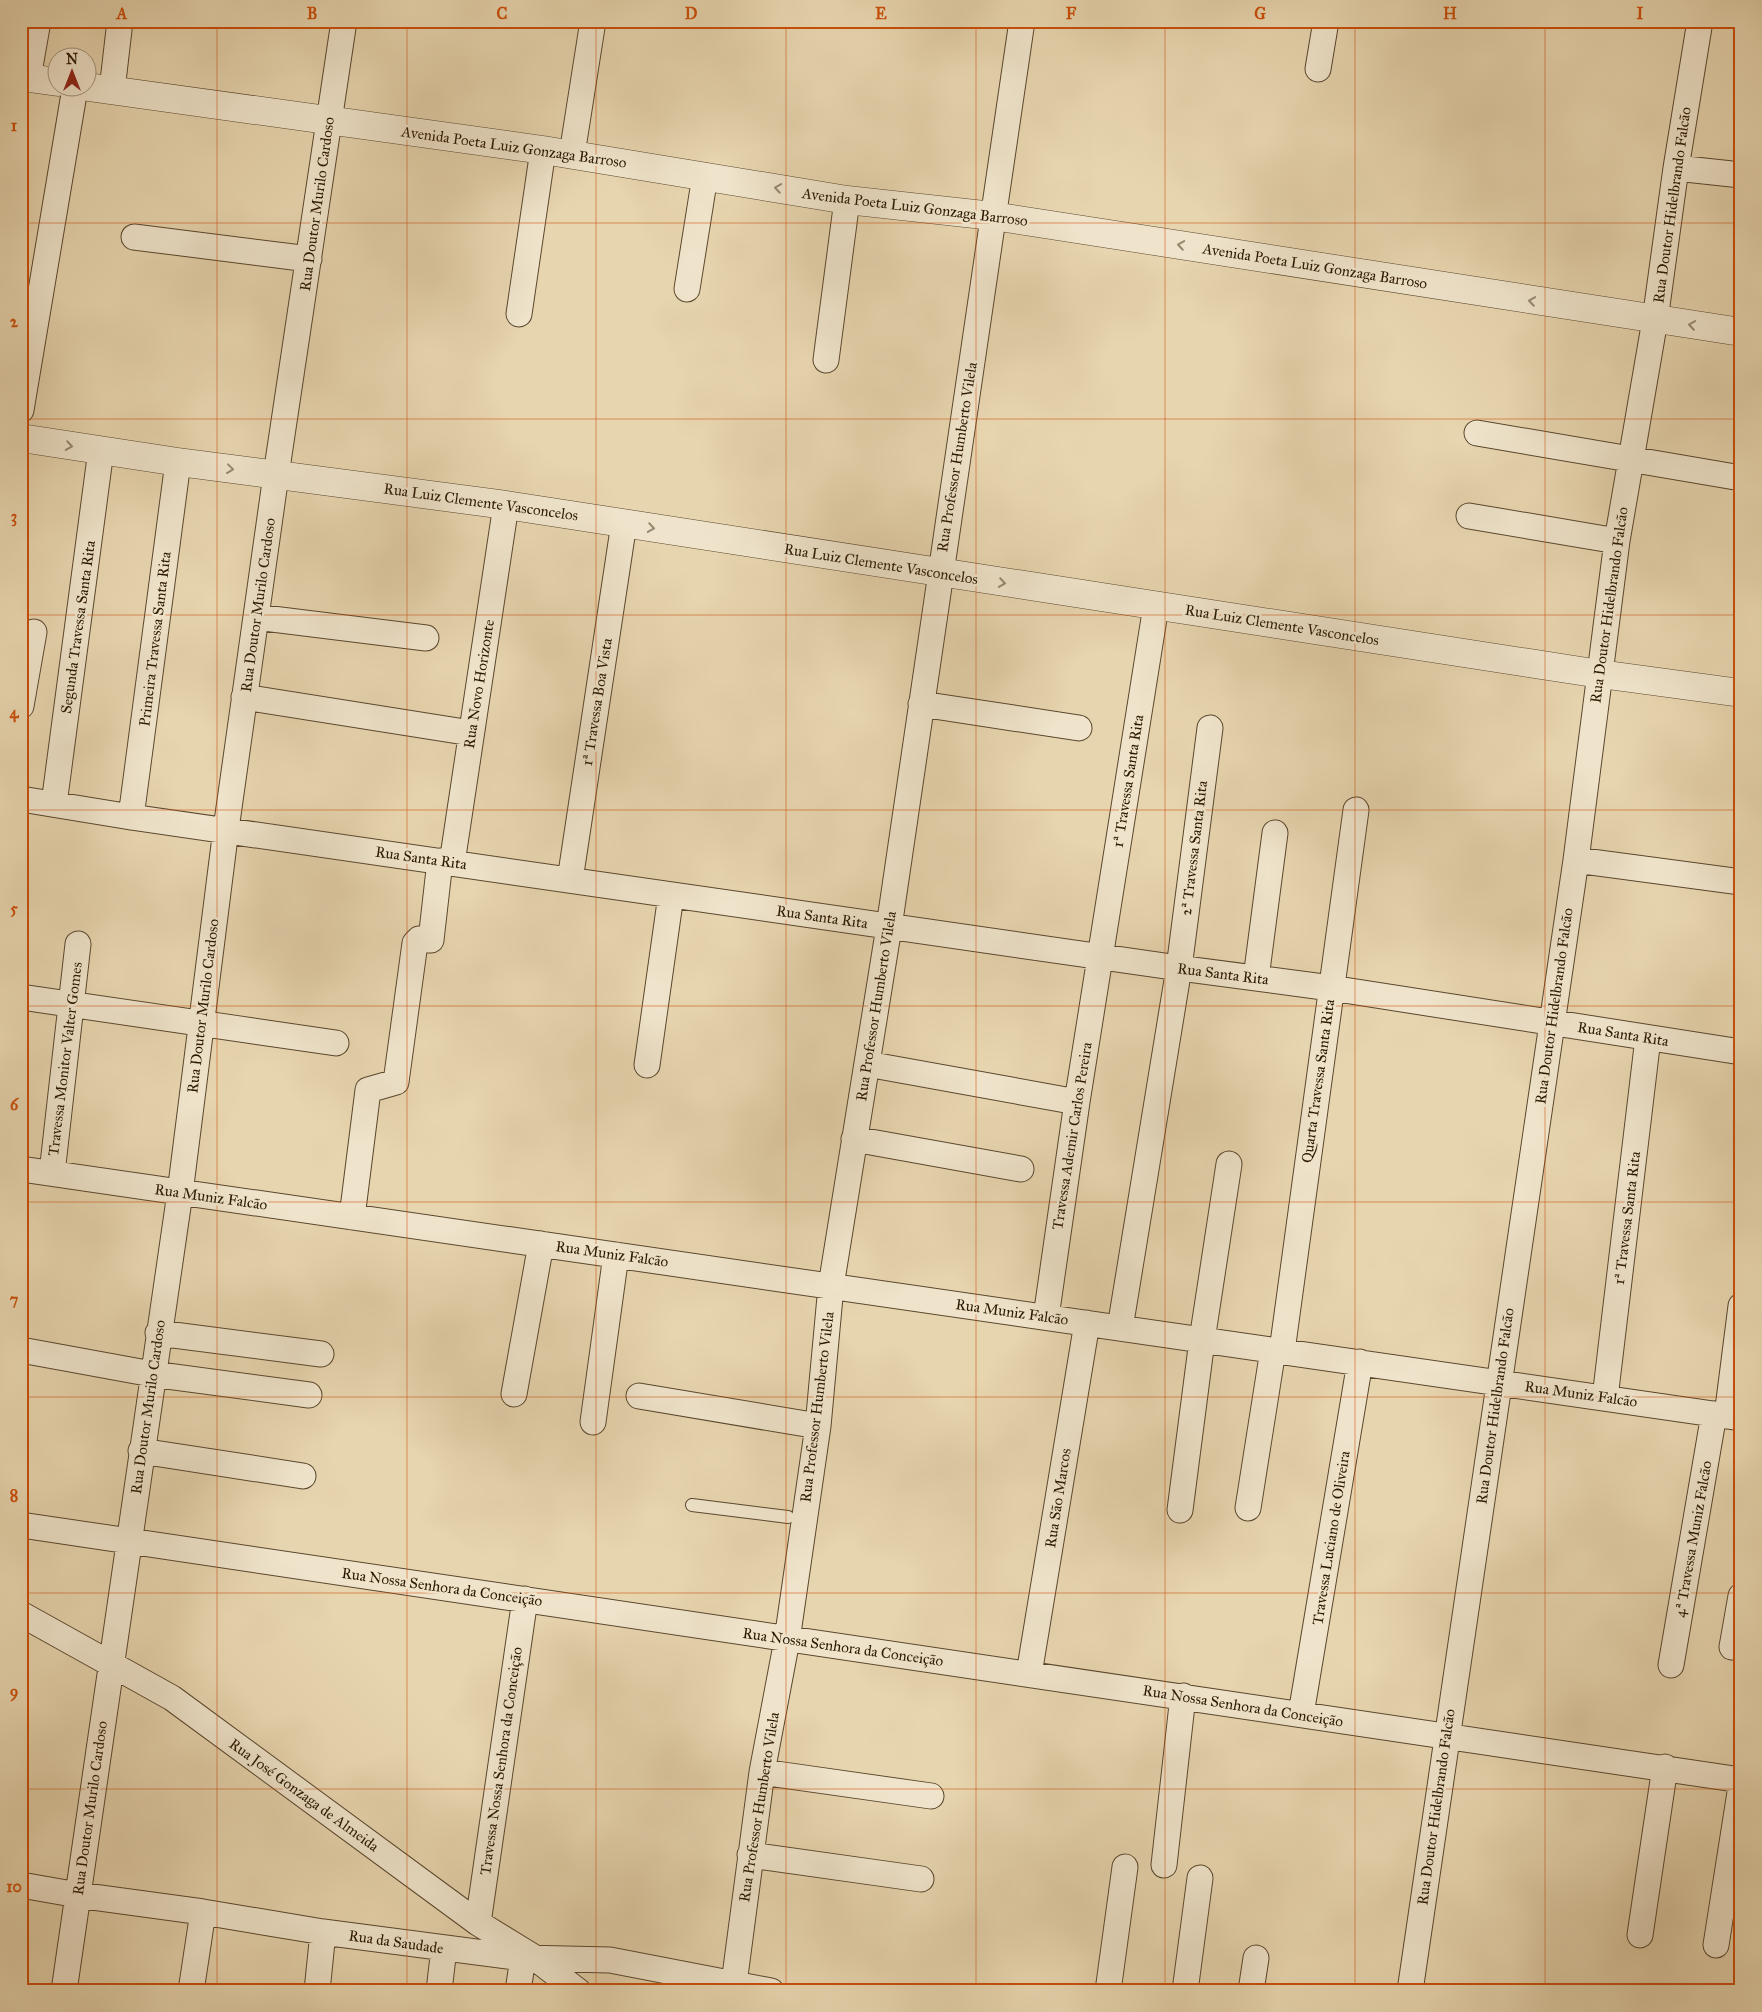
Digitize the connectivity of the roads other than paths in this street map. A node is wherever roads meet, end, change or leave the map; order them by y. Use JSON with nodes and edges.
{"nodes":[{"id":1,"x":38,"y":21,"type":"edge"},
{"id":2,"x":120,"y":21,"type":"edge"},
{"id":3,"x":344,"y":21,"type":"edge"},
{"id":4,"x":593,"y":21,"type":"edge"},
{"id":5,"x":1022,"y":21,"type":"edge"},
{"id":6,"x":1326,"y":21,"type":"edge"},
{"id":7,"x":1700,"y":21,"type":"edge"},
{"id":8,"x":1318,"y":69,"type":"dead end"},
{"id":9,"x":25,"y":78,"type":"edge"},
{"id":10,"x":48,"y":81,"type":"edge"},
{"id":11,"x":100,"y":88,"type":"edge"},
{"id":12,"x":73,"y":98,"type":"edge"},
{"id":13,"x":330,"y":120,"type":"junction"},
{"id":14,"x":543,"y":150,"type":"junction"},
{"id":15,"x":572,"y":154,"type":"junction"},
{"id":16,"x":1676,"y":168,"type":"junction"},
{"id":17,"x":705,"y":176,"type":"junction"},
{"id":18,"x":1741,"y":176,"type":"edge"},
{"id":19,"x":847,"y":200,"type":"junction"},
{"id":20,"x":993,"y":216,"type":"junction"},
{"id":21,"x":134,"y":237,"type":"dead end"},
{"id":22,"x":309,"y":259,"type":"junction"},
{"id":23,"x":687,"y":289,"type":"dead end"},
{"id":24,"x":519,"y":314,"type":"dead end"},
{"id":25,"x":1655,"y":320,"type":"junction"},
{"id":26,"x":1741,"y":332,"type":"edge"},
{"id":27,"x":826,"y":360,"type":"dead end"},
{"id":28,"x":21,"y":410,"type":"edge"},
{"id":29,"x":1477,"y":433,"type":"dead end"},
{"id":30,"x":21,"y":438,"type":"edge"},
{"id":31,"x":101,"y":450,"type":"junction"},
{"id":32,"x":1630,"y":459,"type":"junction"},
{"id":33,"x":178,"y":462,"type":"junction"},
{"id":34,"x":276,"y":475,"type":"junction"},
{"id":35,"x":1741,"y":478,"type":"edge"},
{"id":36,"x":506,"y":505,"type":"junction"},
{"id":37,"x":1469,"y":516,"type":"dead end"},
{"id":38,"x":624,"y":523,"type":"junction"},
{"id":39,"x":1617,"y":541,"type":"junction"},
{"id":40,"x":940,"y":574,"type":"junction"},
{"id":41,"x":1156,"y":606,"type":"junction"},
{"id":42,"x":256,"y":617,"type":"junction"},
{"id":43,"x":34,"y":632,"type":"dead end"},
{"id":44,"x":426,"y":638,"type":"dead end"},
{"id":45,"x":1600,"y":674,"type":"junction"},
{"id":46,"x":1741,"y":693,"type":"edge"},
{"id":47,"x":244,"y":697,"type":"junction"},
{"id":48,"x":921,"y":704,"type":"junction"},
{"id":49,"x":21,"y":706,"type":"edge"},
{"id":50,"x":1079,"y":728,"type":"dead end"},
{"id":51,"x":1210,"y":728,"type":"dead end"},
{"id":52,"x":472,"y":733,"type":"junction"},
{"id":53,"x":21,"y":799,"type":"edge"},
{"id":54,"x":54,"y":804,"type":"junction"},
{"id":55,"x":1356,"y":810,"type":"dead end"},
{"id":56,"x":131,"y":817,"type":"junction"},
{"id":57,"x":226,"y":829,"type":"junction"},
{"id":58,"x":1275,"y":833,"type":"dead end"},
{"id":59,"x":1576,"y":860,"type":"junction"},
{"id":60,"x":446,"y":862,"type":"junction"},
{"id":61,"x":570,"y":880,"type":"junction"},
{"id":62,"x":1741,"y":882,"type":"edge"},
{"id":63,"x":671,"y":895,"type":"junction"},
{"id":64,"x":889,"y":927,"type":"junction"},
{"id":65,"x":78,"y":944,"type":"dead end"},
{"id":66,"x":1100,"y":956,"type":"junction"},
{"id":67,"x":1179,"y":968,"type":"junction"},
{"id":68,"x":1256,"y":978,"type":"junction"},
{"id":69,"x":1330,"y":988,"type":"junction"},
{"id":70,"x":21,"y":997,"type":"edge"},
{"id":71,"x":72,"y":1003,"type":"junction"},
{"id":72,"x":201,"y":1022,"type":"junction"},
{"id":73,"x":1552,"y":1023,"type":"junction"},
{"id":74,"x":1648,"y":1038,"type":"junction"},
{"id":75,"x":336,"y":1043,"type":"dead end"},
{"id":76,"x":1741,"y":1052,"type":"edge"},
{"id":77,"x":867,"y":1064,"type":"junction"},
{"id":78,"x":647,"y":1065,"type":"dead end"},
{"id":79,"x":1077,"y":1102,"type":"junction"},
{"id":80,"x":854,"y":1140,"type":"junction"},
{"id":81,"x":1229,"y":1164,"type":"dead end"},
{"id":82,"x":21,"y":1169,"type":"edge"},
{"id":83,"x":1021,"y":1169,"type":"dead end"},
{"id":84,"x":52,"y":1173,"type":"junction"},
{"id":85,"x":180,"y":1193,"type":"junction"},
{"id":86,"x":352,"y":1217,"type":"junction"},
{"id":87,"x":541,"y":1244,"type":"junction"},
{"id":88,"x":616,"y":1255,"type":"junction"},
{"id":89,"x":831,"y":1286,"type":"junction"},
{"id":90,"x":1741,"y":1306,"type":"edge"},
{"id":91,"x":1046,"y":1317,"type":"junction"},
{"id":92,"x":1087,"y":1323,"type":"junction"},
{"id":93,"x":1120,"y":1328,"type":"junction"},
{"id":94,"x":158,"y":1333,"type":"junction"},
{"id":95,"x":1202,"y":1340,"type":"junction"},
{"id":96,"x":21,"y":1350,"type":"edge"},
{"id":97,"x":1278,"y":1351,"type":"junction"},
{"id":98,"x":321,"y":1354,"type":"dead end"},
{"id":99,"x":1360,"y":1362,"type":"junction"},
{"id":100,"x":152,"y":1374,"type":"junction"},
{"id":101,"x":1498,"y":1382,"type":"junction"},
{"id":102,"x":514,"y":1394,"type":"dead end"},
{"id":103,"x":309,"y":1395,"type":"dead end"},
{"id":104,"x":639,"y":1396,"type":"dead end"},
{"id":105,"x":1605,"y":1398,"type":"junction"},
{"id":106,"x":1727,"y":1416,"type":"edge"},
{"id":107,"x":593,"y":1422,"type":"dead end"},
{"id":108,"x":818,"y":1426,"type":"junction"},
{"id":109,"x":141,"y":1451,"type":"junction"},
{"id":110,"x":303,"y":1476,"type":"dead end"},
{"id":111,"x":692,"y":1505,"type":"dead end"},
{"id":112,"x":1248,"y":1508,"type":"dead end"},
{"id":113,"x":1180,"y":1510,"type":"dead end"},
{"id":114,"x":796,"y":1519,"type":"junction"},
{"id":115,"x":21,"y":1525,"type":"edge"},
{"id":116,"x":128,"y":1541,"type":"junction"},
{"id":117,"x":1741,"y":1596,"type":"edge"},
{"id":118,"x":525,"y":1599,"type":"junction"},
{"id":119,"x":21,"y":1614,"type":"edge"},
{"id":120,"x":787,"y":1640,"type":"junction"},
{"id":121,"x":1732,"y":1647,"type":"dead end"},
{"id":122,"x":111,"y":1663,"type":"junction"},
{"id":123,"x":1671,"y":1665,"type":"dead end"},
{"id":124,"x":1029,"y":1674,"type":"junction"},
{"id":125,"x":1183,"y":1696,"type":"junction"},
{"id":126,"x":1301,"y":1714,"type":"junction"},
{"id":127,"x":1446,"y":1737,"type":"junction"},
{"id":128,"x":1665,"y":1767,"type":"junction"},
{"id":129,"x":762,"y":1772,"type":"junction"},
{"id":130,"x":1741,"y":1780,"type":"edge"},
{"id":131,"x":1741,"y":1786,"type":"edge"},
{"id":132,"x":931,"y":1796,"type":"dead end"},
{"id":133,"x":750,"y":1855,"type":"junction"},
{"id":134,"x":1164,"y":1865,"type":"dead end"},
{"id":135,"x":1125,"y":1867,"type":"dead end"},
{"id":136,"x":1200,"y":1878,"type":"dead end"},
{"id":137,"x":921,"y":1879,"type":"dead end"},
{"id":138,"x":21,"y":1885,"type":"edge"},
{"id":139,"x":78,"y":1896,"type":"junction"},
{"id":140,"x":203,"y":1912,"type":"junction"},
{"id":141,"x":478,"y":1923,"type":"junction"},
{"id":142,"x":323,"y":1932,"type":"junction"},
{"id":143,"x":1640,"y":1935,"type":"dead end"},
{"id":144,"x":1716,"y":1945,"type":"dead end"},
{"id":145,"x":444,"y":1948,"type":"junction"},
{"id":146,"x":529,"y":1958,"type":"junction"},
{"id":147,"x":1256,"y":1958,"type":"dead end"},
{"id":148,"x":734,"y":1987,"type":"edge"},
{"id":149,"x":64,"y":1991,"type":"edge"},
{"id":150,"x":192,"y":1991,"type":"edge"},
{"id":151,"x":317,"y":1991,"type":"edge"},
{"id":152,"x":439,"y":1991,"type":"edge"},
{"id":153,"x":518,"y":1991,"type":"edge"},
{"id":154,"x":578,"y":1991,"type":"edge"},
{"id":155,"x":771,"y":1991,"type":"edge"},
{"id":156,"x":1108,"y":1991,"type":"edge"},
{"id":157,"x":1186,"y":1991,"type":"edge"},
{"id":158,"x":1251,"y":1991,"type":"edge"},
{"id":159,"x":1410,"y":1991,"type":"edge"}],
"edges":[{"from":1,"to":9,"type":"street"},
{"from":2,"to":11,"type":"street"},
{"from":3,"to":13,"type":"street","name":"Rua Doutor Murilo Cardoso"},
{"from":4,"to":15,"type":"street"},
{"from":5,"to":20,"type":"street","name":"Rua Professor Humberto Vilela"},
{"from":6,"to":8,"type":"street"},
{"from":7,"to":16,"type":"street","name":"Rua Doutor Hidelbrando Falcão"},
{"from":9,"to":10,"type":"street"},
{"from":11,"to":13,"type":"street","name":"Avenida Poeta Luiz Gonzaga Barroso"},
{"from":12,"to":28,"type":"street"},
{"from":13,"to":14,"type":"street","name":"Avenida Poeta Luiz Gonzaga Barroso"},
{"from":13,"to":22,"type":"street","name":"Rua Doutor Murilo Cardoso"},
{"from":14,"to":15,"type":"street","name":"Avenida Poeta Luiz Gonzaga Barroso"},
{"from":14,"to":24,"type":"street"},
{"from":15,"to":17,"type":"street","name":"Avenida Poeta Luiz Gonzaga Barroso"},
{"from":16,"to":18,"type":"street"},
{"from":16,"to":25,"type":"street","name":"Rua Doutor Hidelbrando Falcão"},
{"from":19,"to":17,"type":"street","name":"Avenida Poeta Luiz Gonzaga Barroso","one_way":true},
{"from":17,"to":23,"type":"street"},
{"from":19,"to":20,"type":"street","name":"Avenida Poeta Luiz Gonzaga Barroso"},
{"from":19,"to":27,"type":"street"},
{"from":25,"to":20,"type":"street","name":"Avenida Poeta Luiz Gonzaga Barroso","one_way":true},
{"from":20,"to":40,"type":"street","name":"Rua Professor Humberto Vilela"},
{"from":21,"to":22,"type":"street"},
{"from":22,"to":34,"type":"street","name":"Rua Doutor Murilo Cardoso"},
{"from":26,"to":25,"type":"street","name":"Avenida Poeta Luiz Gonzaga Barroso","one_way":true},
{"from":25,"to":32,"type":"street","name":"Rua Doutor Hidelbrando Falcão"},
{"from":29,"to":32,"type":"street"},
{"from":30,"to":31,"type":"street","name":"Rua Luiz Clemente Vasconcelos","one_way":true},
{"from":31,"to":33,"type":"street","name":"Rua Luiz Clemente Vasconcelos"},
{"from":31,"to":54,"type":"street","name":"Segunda Travessa Santa Rita"},
{"from":32,"to":35,"type":"street"},
{"from":32,"to":39,"type":"street","name":"Rua Doutor Hidelbrando Falcão"},
{"from":33,"to":34,"type":"street","name":"Rua Luiz Clemente Vasconcelos","one_way":true},
{"from":33,"to":56,"type":"street","name":"Primeira Travessa Santa Rita"},
{"from":34,"to":36,"type":"street","name":"Rua Luiz Clemente Vasconcelos"},
{"from":34,"to":42,"type":"street","name":"Rua Doutor Murilo Cardoso"},
{"from":36,"to":38,"type":"street","name":"Rua Luiz Clemente Vasconcelos"},
{"from":36,"to":52,"type":"street","name":"Rua Novo Horizonte"},
{"from":37,"to":39,"type":"street"},
{"from":38,"to":40,"type":"street","name":"Rua Luiz Clemente Vasconcelos","one_way":true},
{"from":38,"to":61,"type":"street","name":"1ª Travessa Boa Vista"},
{"from":39,"to":45,"type":"street","name":"Rua Doutor Hidelbrando Falcão"},
{"from":40,"to":41,"type":"street","name":"Rua Luiz Clemente Vasconcelos","one_way":true},
{"from":40,"to":48,"type":"street","name":"Rua Professor Humberto Vilela"},
{"from":41,"to":45,"type":"street","name":"Rua Luiz Clemente Vasconcelos"},
{"from":41,"to":66,"type":"street","name":"1ª Travessa Santa Rita"},
{"from":42,"to":44,"type":"street"},
{"from":42,"to":47,"type":"street","name":"Rua Doutor Murilo Cardoso"},
{"from":43,"to":49,"type":"street"},
{"from":45,"to":46,"type":"street","name":"Rua Luiz Clemente Vasconcelos"},
{"from":45,"to":59,"type":"street","name":"Rua Doutor Hidelbrando Falcão"},
{"from":47,"to":52,"type":"street"},
{"from":47,"to":57,"type":"street","name":"Rua Doutor Murilo Cardoso"},
{"from":48,"to":50,"type":"street"},
{"from":48,"to":64,"type":"street","name":"Rua Professor Humberto Vilela"},
{"from":51,"to":67,"type":"street","name":"2ª Travessa Santa Rita"},
{"from":52,"to":60,"type":"street","name":"Rua Novo Horizonte"},
{"from":53,"to":54,"type":"street","name":"Rua Santa Rita"},
{"from":54,"to":56,"type":"street","name":"Rua Santa Rita"},
{"from":55,"to":69,"type":"street","name":"Quarta Travessa Santa Rita"},
{"from":56,"to":57,"type":"street","name":"Rua Santa Rita"},
{"from":57,"to":60,"type":"street","name":"Rua Santa Rita"},
{"from":57,"to":72,"type":"street","name":"Rua Doutor Murilo Cardoso"},
{"from":58,"to":68,"type":"street"},
{"from":59,"to":62,"type":"street"},
{"from":59,"to":73,"type":"street","name":"Rua Doutor Hidelbrando Falcão"},
{"from":60,"to":61,"type":"street","name":"Rua Santa Rita"},
{"from":60,"to":86,"type":"street","name":"Rua Novo Horizonte"},
{"from":61,"to":63,"type":"street","name":"Rua Santa Rita"},
{"from":63,"to":64,"type":"street","name":"Rua Santa Rita"},
{"from":63,"to":78,"type":"street"},
{"from":64,"to":66,"type":"street","name":"Rua Santa Rita"},
{"from":64,"to":77,"type":"street","name":"Rua Professor Humberto Vilela"},
{"from":65,"to":71,"type":"street","name":"Travessa Monitor Valter Gomes"},
{"from":66,"to":67,"type":"street","name":"Rua Santa Rita"},
{"from":66,"to":79,"type":"street","name":"Travessa Ademir Carlos Pereira"},
{"from":67,"to":68,"type":"street","name":"Rua Santa Rita"},
{"from":67,"to":93,"type":"street","name":"2ª Travessa Santa Rita"},
{"from":68,"to":69,"type":"street","name":"Rua Santa Rita"},
{"from":69,"to":73,"type":"street","name":"Rua Santa Rita"},
{"from":69,"to":97,"type":"street","name":"Quarta Travessa Santa Rita"},
{"from":70,"to":71,"type":"street"},
{"from":71,"to":72,"type":"street"},
{"from":71,"to":84,"type":"street","name":"Travessa Monitor Valter Gomes"},
{"from":72,"to":75,"type":"street"},
{"from":72,"to":85,"type":"street","name":"Rua Doutor Murilo Cardoso"},
{"from":73,"to":74,"type":"street","name":"Rua Santa Rita"},
{"from":73,"to":101,"type":"street","name":"Rua Doutor Hidelbrando Falcão"},
{"from":74,"to":76,"type":"street","name":"Rua Santa Rita"},
{"from":74,"to":105,"type":"street","name":"1ª Travessa Santa Rita"},
{"from":77,"to":79,"type":"street"},
{"from":77,"to":80,"type":"street","name":"Rua Professor Humberto Vilela"},
{"from":79,"to":91,"type":"street","name":"Travessa Ademir Carlos Pereira"},
{"from":80,"to":83,"type":"street"},
{"from":80,"to":89,"type":"street","name":"Rua Professor Humberto Vilela"},
{"from":81,"to":95,"type":"street"},
{"from":82,"to":84,"type":"street","name":"Rua Muniz Falcão"},
{"from":84,"to":85,"type":"street","name":"Rua Muniz Falcão"},
{"from":85,"to":86,"type":"street","name":"Rua Muniz Falcão"},
{"from":85,"to":94,"type":"street","name":"Rua Doutor Murilo Cardoso"},
{"from":86,"to":87,"type":"street","name":"Rua Muniz Falcão"},
{"from":87,"to":88,"type":"street","name":"Rua Muniz Falcão"},
{"from":87,"to":102,"type":"street"},
{"from":88,"to":89,"type":"street","name":"Rua Muniz Falcão"},
{"from":88,"to":107,"type":"street"},
{"from":89,"to":91,"type":"street","name":"Rua Muniz Falcão"},
{"from":89,"to":108,"type":"street","name":"Rua Professor Humberto Vilela"},
{"from":90,"to":106,"type":"street"},
{"from":91,"to":92,"type":"street","name":"Rua Muniz Falcão"},
{"from":92,"to":93,"type":"street","name":"Rua Muniz Falcão"},
{"from":92,"to":124,"type":"street","name":"Rua São Marcos"},
{"from":93,"to":95,"type":"street","name":"Rua Muniz Falcão"},
{"from":94,"to":98,"type":"street"},
{"from":94,"to":100,"type":"street","name":"Rua Doutor Murilo Cardoso"},
{"from":95,"to":97,"type":"street","name":"Rua Muniz Falcão"},
{"from":95,"to":113,"type":"street"},
{"from":96,"to":100,"type":"street"},
{"from":97,"to":99,"type":"street","name":"Rua Muniz Falcão"},
{"from":97,"to":112,"type":"street"},
{"from":99,"to":101,"type":"street","name":"Rua Muniz Falcão"},
{"from":99,"to":126,"type":"street","name":"Travessa Luciano de Oliveira"},
{"from":100,"to":103,"type":"street"},
{"from":100,"to":109,"type":"street","name":"Rua Doutor Murilo Cardoso"},
{"from":101,"to":105,"type":"street","name":"Rua Muniz Falcão"},
{"from":101,"to":127,"type":"street","name":"Rua Doutor Hidelbrando Falcão"},
{"from":104,"to":108,"type":"street"},
{"from":105,"to":106,"type":"street","name":"Rua Muniz Falcão"},
{"from":106,"to":123,"type":"street","name":"4ª Travessa Muniz Falcão"},
{"from":108,"to":114,"type":"street","name":"Rua Professor Humberto Vilela"},
{"from":109,"to":110,"type":"street"},
{"from":109,"to":116,"type":"street","name":"Rua Doutor Murilo Cardoso"},
{"from":111,"to":114,"type":"lane"},
{"from":114,"to":120,"type":"street","name":"Rua Professor Humberto Vilela"},
{"from":115,"to":116,"type":"street","name":"Rua Nossa Senhora da Conceição"},
{"from":116,"to":118,"type":"street","name":"Rua Nossa Senhora da Conceição"},
{"from":116,"to":122,"type":"street","name":"Rua Doutor Murilo Cardoso"},
{"from":117,"to":121,"type":"street"},
{"from":118,"to":120,"type":"street","name":"Rua Nossa Senhora da Conceição"},
{"from":118,"to":141,"type":"street","name":"Travessa Nossa Senhora da Conceição"},
{"from":119,"to":122,"type":"street","name":"Rua José Gonzaga de Almeida"},
{"from":120,"to":124,"type":"street","name":"Rua Nossa Senhora da Conceição"},
{"from":120,"to":129,"type":"street","name":"Rua Professor Humberto Vilela"},
{"from":122,"to":139,"type":"street","name":"Rua Doutor Murilo Cardoso"},
{"from":122,"to":141,"type":"street","name":"Rua José Gonzaga de Almeida"},
{"from":124,"to":125,"type":"street","name":"Rua Nossa Senhora da Conceição"},
{"from":125,"to":126,"type":"street","name":"Rua Nossa Senhora da Conceição"},
{"from":125,"to":134,"type":"street"},
{"from":126,"to":127,"type":"street","name":"Rua Nossa Senhora da Conceição"},
{"from":127,"to":128,"type":"street","name":"Rua Nossa Senhora da Conceição"},
{"from":127,"to":159,"type":"street","name":"Rua Doutor Hidelbrando Falcão"},
{"from":128,"to":130,"type":"street","name":"Rua Nossa Senhora da Conceição"},
{"from":128,"to":143,"type":"street"},
{"from":129,"to":132,"type":"street"},
{"from":129,"to":133,"type":"street","name":"Rua Professor Humberto Vilela"},
{"from":131,"to":144,"type":"street"},
{"from":133,"to":137,"type":"street"},
{"from":133,"to":148,"type":"street","name":"Rua Professor Humberto Vilela"},
{"from":135,"to":156,"type":"street"},
{"from":136,"to":157,"type":"street"},
{"from":138,"to":139,"type":"street","name":"Rua da Saudade"},
{"from":139,"to":140,"type":"street","name":"Rua da Saudade"},
{"from":139,"to":149,"type":"street","name":"Rua Doutor Murilo Cardoso"},
{"from":140,"to":142,"type":"street","name":"Rua da Saudade"},
{"from":140,"to":150,"type":"street"},
{"from":141,"to":146,"type":"street","name":"Rua José Gonzaga de Almeida"},
{"from":142,"to":145,"type":"street","name":"Rua da Saudade"},
{"from":142,"to":151,"type":"street"},
{"from":145,"to":146,"type":"street","name":"Rua da Saudade"},
{"from":145,"to":152,"type":"street"},
{"from":146,"to":148,"type":"street","name":"Rua da Saudade"},
{"from":146,"to":153,"type":"street"},
{"from":146,"to":154,"type":"street","name":"Rua José Gonzaga de Almeida"},
{"from":147,"to":158,"type":"street"},
{"from":148,"to":155,"type":"street","name":"Rua da Saudade"}]}
